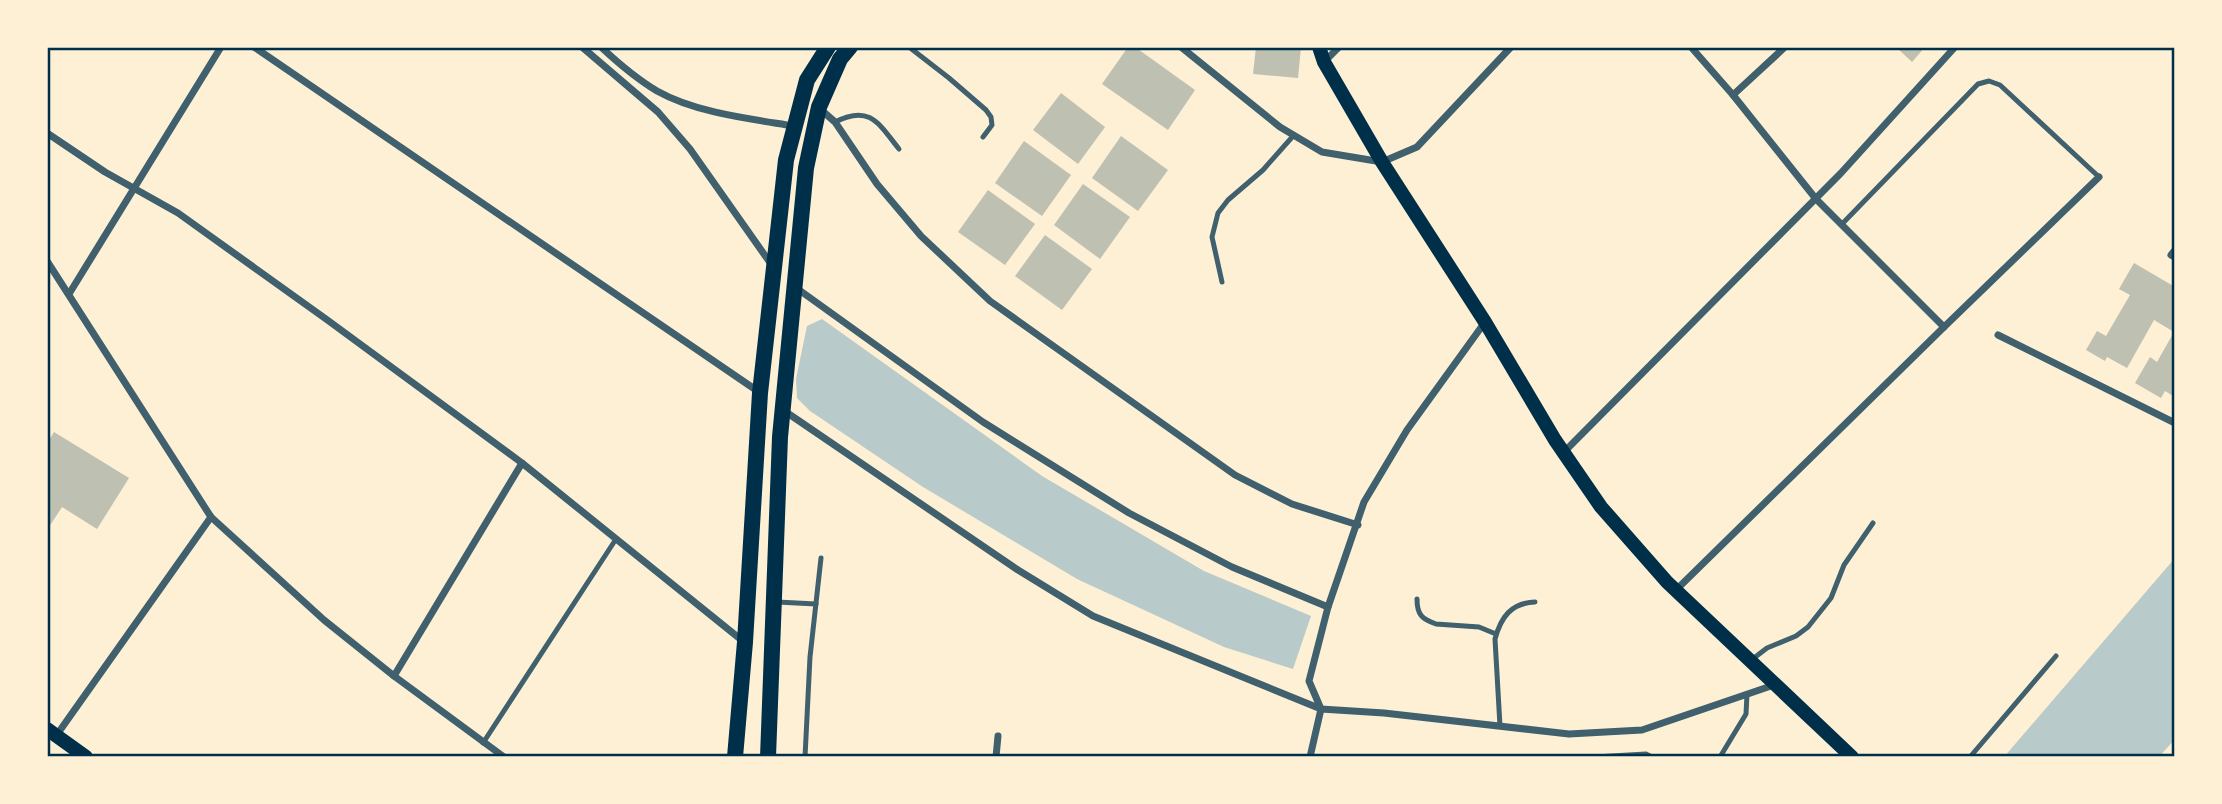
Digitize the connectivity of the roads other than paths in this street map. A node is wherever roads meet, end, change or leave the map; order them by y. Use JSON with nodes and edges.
{"nodes":[{"id":1,"x":221,"y":47,"type":"edge"},
{"id":2,"x":254,"y":47,"type":"edge"},
{"id":3,"x":582,"y":47,"type":"edge"},
{"id":4,"x":601,"y":47,"type":"edge"},
{"id":5,"x":828,"y":47,"type":"edge"},
{"id":6,"x":850,"y":47,"type":"edge"},
{"id":7,"x":909,"y":47,"type":"edge"},
{"id":8,"x":1181,"y":47,"type":"edge"},
{"id":9,"x":1319,"y":47,"type":"edge"},
{"id":10,"x":1339,"y":47,"type":"edge"},
{"id":11,"x":1511,"y":47,"type":"edge"},
{"id":12,"x":1691,"y":47,"type":"edge"},
{"id":13,"x":1784,"y":47,"type":"edge"},
{"id":14,"x":1955,"y":47,"type":"edge"},
{"id":15,"x":1324,"y":62,"type":"junction"},
{"id":16,"x":1733,"y":95,"type":"junction"},
{"id":17,"x":819,"y":107,"type":"junction"},
{"id":18,"x":835,"y":122,"type":"junction"},
{"id":19,"x":795,"y":126,"type":"junction"},
{"id":20,"x":47,"y":134,"type":"edge"},
{"id":21,"x":1294,"y":135,"type":"junction"},
{"id":22,"x":983,"y":137,"type":"dead end"},
{"id":23,"x":899,"y":149,"type":"dead end"},
{"id":24,"x":1382,"y":162,"type":"junction"},
{"id":25,"x":2099,"y":177,"type":"joint"},
{"id":26,"x":136,"y":188,"type":"junction"},
{"id":27,"x":1816,"y":198,"type":"junction"},
{"id":28,"x":1842,"y":224,"type":"junction"},
{"id":29,"x":2175,"y":250,"type":"edge"},
{"id":30,"x":2175,"y":257,"type":"edge"},
{"id":31,"x":47,"y":261,"type":"edge"},
{"id":32,"x":774,"y":268,"type":"junction"},
{"id":33,"x":1222,"y":282,"type":"dead end"},
{"id":34,"x":794,"y":287,"type":"junction"},
{"id":35,"x":69,"y":294,"type":"junction"},
{"id":36,"x":1485,"y":322,"type":"junction"},
{"id":37,"x":1944,"y":327,"type":"junction"},
{"id":38,"x":1998,"y":335,"type":"dead end"},
{"id":39,"x":760,"y":393,"type":"junction"},
{"id":40,"x":783,"y":409,"type":"junction"},
{"id":41,"x":2175,"y":423,"type":"edge"},
{"id":42,"x":1563,"y":452,"type":"junction"},
{"id":43,"x":522,"y":463,"type":"junction"},
{"id":44,"x":211,"y":517,"type":"junction"},
{"id":45,"x":1873,"y":523,"type":"dead end"},
{"id":46,"x":1358,"y":525,"type":"junction"},
{"id":47,"x":616,"y":538,"type":"junction"},
{"id":48,"x":821,"y":558,"type":"dead end"},
{"id":49,"x":1676,"y":590,"type":"junction"},
{"id":50,"x":1417,"y":599,"type":"dead end"},
{"id":51,"x":774,"y":602,"type":"junction"},
{"id":52,"x":1535,"y":602,"type":"dead end"},
{"id":53,"x":816,"y":604,"type":"junction"},
{"id":54,"x":1328,"y":607,"type":"junction"},
{"id":55,"x":1496,"y":634,"type":"junction"},
{"id":56,"x":745,"y":642,"type":"junction"},
{"id":57,"x":2056,"y":656,"type":"dead end"},
{"id":58,"x":1751,"y":661,"type":"junction"},
{"id":59,"x":394,"y":676,"type":"junction"},
{"id":60,"x":1775,"y":684,"type":"junction"},
{"id":61,"x":1747,"y":694,"type":"junction"},
{"id":62,"x":1321,"y":709,"type":"junction"},
{"id":63,"x":1500,"y":726,"type":"junction"},
{"id":64,"x":52,"y":732,"type":"edge"},
{"id":65,"x":998,"y":736,"type":"dead end"},
{"id":66,"x":483,"y":743,"type":"junction"},
{"id":67,"x":86,"y":757,"type":"edge"},
{"id":68,"x":504,"y":757,"type":"edge"},
{"id":69,"x":735,"y":757,"type":"edge"},
{"id":70,"x":768,"y":757,"type":"edge"},
{"id":71,"x":805,"y":757,"type":"edge"},
{"id":72,"x":996,"y":757,"type":"edge"},
{"id":73,"x":1310,"y":757,"type":"edge"},
{"id":74,"x":1594,"y":757,"type":"edge"},
{"id":75,"x":1652,"y":757,"type":"edge"},
{"id":76,"x":1720,"y":757,"type":"edge"},
{"id":77,"x":1852,"y":757,"type":"edge"},
{"id":78,"x":1970,"y":757,"type":"edge"}],
"edges":[{"from":1,"to":26,"type":"street"},
{"from":2,"to":39,"type":"street"},
{"from":3,"to":32,"type":"street"},
{"from":4,"to":19,"type":"street"},
{"from":5,"to":19,"type":"main road"},
{"from":6,"to":17,"type":"main road"},
{"from":7,"to":22,"type":"lane"},
{"from":8,"to":21,"type":"street"},
{"from":9,"to":15,"type":"main road"},
{"from":10,"to":15,"type":"street"},
{"from":11,"to":24,"type":"street"},
{"from":12,"to":16,"type":"street"},
{"from":13,"to":16,"type":"street"},
{"from":14,"to":27,"type":"street"},
{"from":15,"to":24,"type":"main road"},
{"from":16,"to":27,"type":"street"},
{"from":17,"to":18,"type":"street"},
{"from":17,"to":34,"type":"main road"},
{"from":18,"to":23,"type":"lane"},
{"from":18,"to":46,"type":"street"},
{"from":19,"to":32,"type":"main road"},
{"from":20,"to":26,"type":"street"},
{"from":21,"to":24,"type":"street"},
{"from":21,"to":33,"type":"lane"},
{"from":24,"to":36,"type":"main road"},
{"from":25,"to":28,"type":"lane"},
{"from":25,"to":37,"type":"street"},
{"from":26,"to":35,"type":"street"},
{"from":26,"to":43,"type":"street"},
{"from":27,"to":28,"type":"street"},
{"from":27,"to":42,"type":"street"},
{"from":28,"to":37,"type":"street"},
{"from":29,"to":30,"type":"street"},
{"from":31,"to":35,"type":"street"},
{"from":32,"to":39,"type":"main road"},
{"from":34,"to":40,"type":"main road"},
{"from":34,"to":54,"type":"street"},
{"from":35,"to":44,"type":"street"},
{"from":36,"to":42,"type":"main road"},
{"from":36,"to":46,"type":"street"},
{"from":37,"to":49,"type":"street"},
{"from":38,"to":41,"type":"street"},
{"from":39,"to":56,"type":"main road"},
{"from":40,"to":51,"type":"main road"},
{"from":40,"to":62,"type":"street"},
{"from":42,"to":49,"type":"main road"},
{"from":43,"to":47,"type":"street"},
{"from":43,"to":59,"type":"street"},
{"from":44,"to":59,"type":"street"},
{"from":44,"to":64,"type":"street"},
{"from":45,"to":58,"type":"lane"},
{"from":46,"to":54,"type":"street"},
{"from":47,"to":56,"type":"street"},
{"from":47,"to":66,"type":"lane"},
{"from":48,"to":53,"type":"lane"},
{"from":49,"to":58,"type":"main road"},
{"from":50,"to":55,"type":"lane"},
{"from":51,"to":53,"type":"lane"},
{"from":51,"to":70,"type":"main road"},
{"from":52,"to":55,"type":"lane"},
{"from":53,"to":71,"type":"lane"},
{"from":54,"to":62,"type":"street"},
{"from":55,"to":63,"type":"lane"},
{"from":56,"to":69,"type":"main road"},
{"from":57,"to":78,"type":"lane"},
{"from":58,"to":60,"type":"main road"},
{"from":59,"to":66,"type":"street"},
{"from":60,"to":61,"type":"street"},
{"from":60,"to":77,"type":"main road"},
{"from":61,"to":63,"type":"street"},
{"from":61,"to":76,"type":"lane"},
{"from":62,"to":63,"type":"street"},
{"from":62,"to":73,"type":"street"},
{"from":64,"to":67,"type":"main road"},
{"from":65,"to":72,"type":"street"},
{"from":66,"to":68,"type":"street"},
{"from":74,"to":75,"type":"lane"}]}
